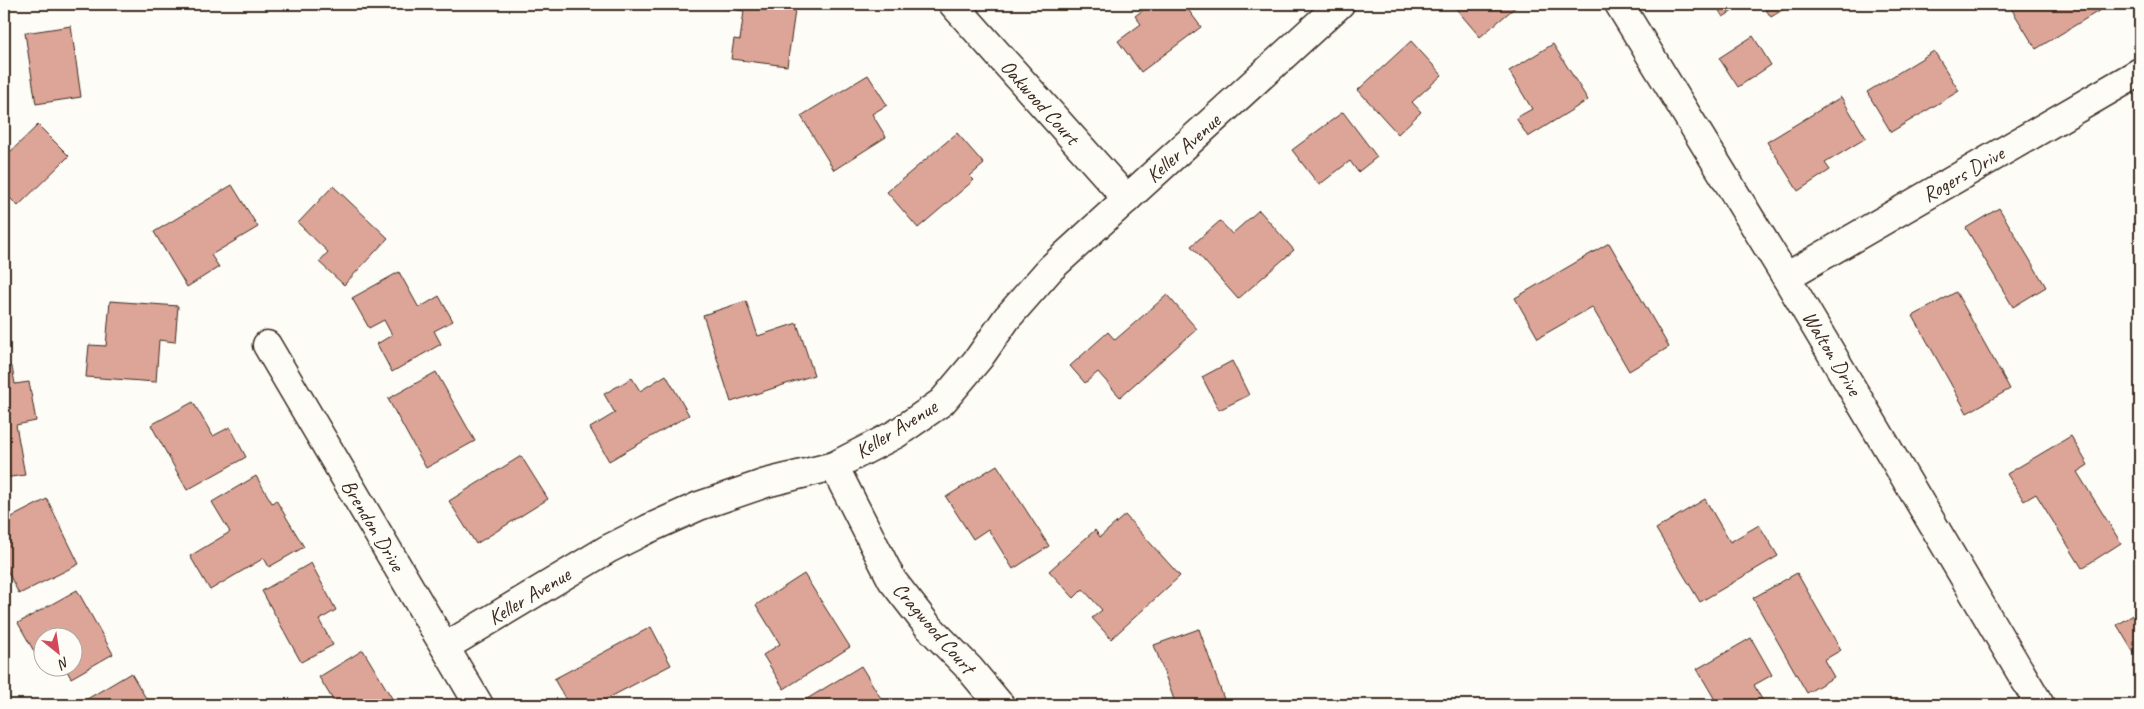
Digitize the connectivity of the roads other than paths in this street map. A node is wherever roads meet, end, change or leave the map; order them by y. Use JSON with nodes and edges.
{"nodes":[{"id":1,"x":953,"y":4,"type":"edge"},
{"id":2,"x":1340,"y":4,"type":"edge"},
{"id":3,"x":1619,"y":4,"type":"edge"},
{"id":4,"x":2140,"y":72,"type":"edge"},
{"id":5,"x":1127,"y":199,"type":"junction"},
{"id":6,"x":1786,"y":277,"type":"junction"},
{"id":7,"x":267,"y":345,"type":"dead end"},
{"id":8,"x":834,"y":466,"type":"junction"},
{"id":9,"x":445,"y":647,"type":"junction"},
{"id":10,"x":479,"y":705,"type":"edge"},
{"id":11,"x":1000,"y":705,"type":"edge"},
{"id":12,"x":2040,"y":705,"type":"edge"}],
"edges":[{"from":1,"to":5,"type":"street","name":"Oakwood Court"},
{"from":2,"to":5,"type":"street","name":"Keller Avenue"},
{"from":3,"to":6,"type":"street","name":"Walton Drive"},
{"from":4,"to":6,"type":"street","name":"Rogers Drive"},
{"from":5,"to":8,"type":"street","name":"Keller Avenue"},
{"from":6,"to":12,"type":"street","name":"Walton Drive"},
{"from":7,"to":9,"type":"street","name":"Brendon Drive"},
{"from":8,"to":9,"type":"street","name":"Keller Avenue"},
{"from":8,"to":11,"type":"street","name":"Cragwood Court"},
{"from":9,"to":10,"type":"street","name":"Brendon Drive"}]}
